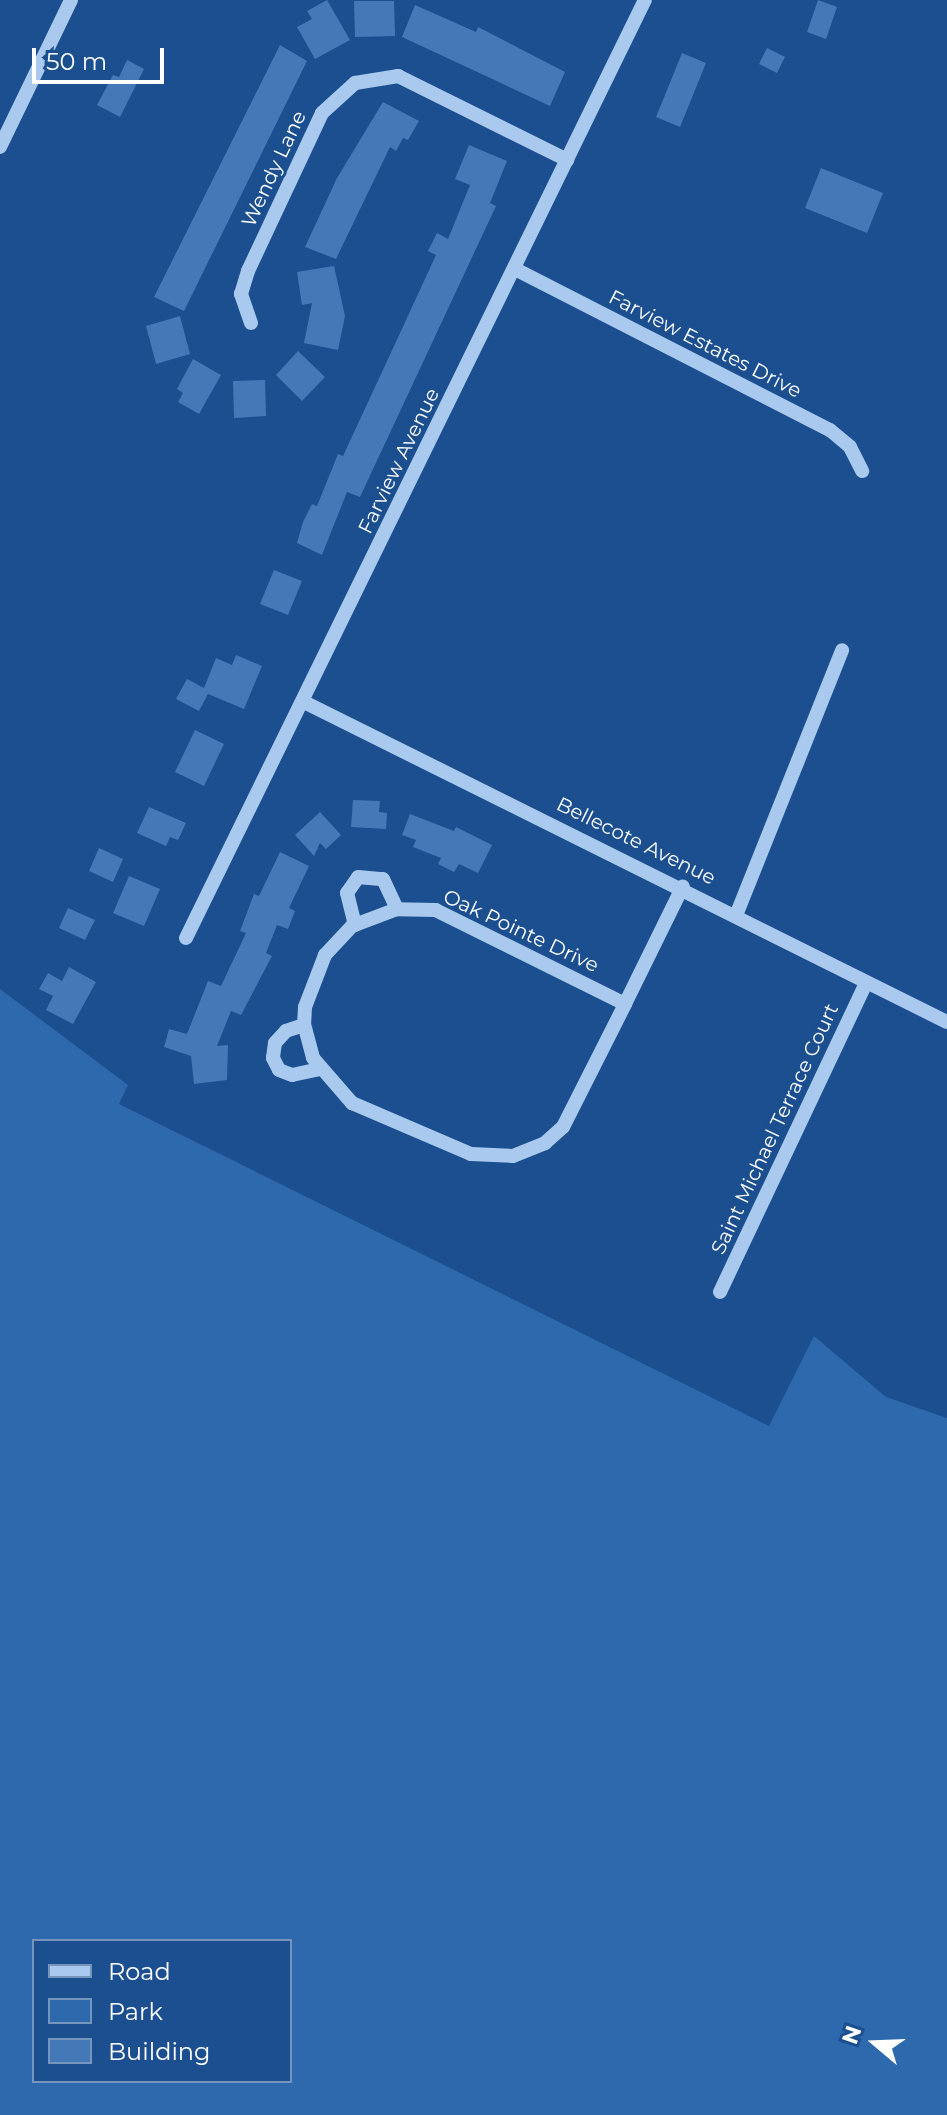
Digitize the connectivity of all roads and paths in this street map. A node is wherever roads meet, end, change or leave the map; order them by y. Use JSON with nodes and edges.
{"nodes":[{"id":1,"x":71,"y":0,"type":"edge"},
{"id":2,"x":645,"y":0,"type":"edge"},
{"id":3,"x":0,"y":147,"type":"edge"},
{"id":4,"x":567,"y":160,"type":"junction"},
{"id":5,"x":515,"y":269,"type":"junction"},
{"id":6,"x":251,"y":323,"type":"dead end"},
{"id":7,"x":862,"y":471,"type":"dead end"},
{"id":8,"x":842,"y":650,"type":"dead end"},
{"id":9,"x":304,"y":702,"type":"junction"},
{"id":10,"x":683,"y":886,"type":"junction"},
{"id":11,"x":397,"y":909,"type":"junction"},
{"id":12,"x":737,"y":913,"type":"junction"},
{"id":13,"x":355,"y":925,"type":"junction"},
{"id":14,"x":186,"y":938,"type":"dead end"},
{"id":15,"x":866,"y":983,"type":"junction"},
{"id":16,"x":625,"y":1004,"type":"junction"},
{"id":17,"x":947,"y":1022,"type":"edge"},
{"id":18,"x":304,"y":1025,"type":"junction"},
{"id":19,"x":320,"y":1069,"type":"junction"},
{"id":20,"x":720,"y":1292,"type":"dead end"}],
"edges":[{"from":1,"to":3,"type":"street"},
{"from":2,"to":4,"type":"street","name":"Farview Avenue"},
{"from":4,"to":5,"type":"street","name":"Farview Avenue"},
{"from":4,"to":6,"type":"street","name":"Wendy Lane"},
{"from":5,"to":7,"type":"street","name":"Farview Estates Drive"},
{"from":5,"to":9,"type":"street","name":"Farview Avenue"},
{"from":8,"to":12,"type":"street"},
{"from":9,"to":10,"type":"street","name":"Bellecote Avenue"},
{"from":9,"to":14,"type":"street","name":"Farview Avenue"},
{"from":10,"to":12,"type":"street","name":"Bellecote Avenue"},
{"from":10,"to":16,"type":"street"},
{"from":11,"to":13,"type":"street","name":"Oak Pointe Drive"},
{"from":11,"to":13,"type":"street"},
{"from":11,"to":16,"type":"street","name":"Oak Pointe Drive"},
{"from":12,"to":15,"type":"street","name":"Bellecote Avenue"},
{"from":13,"to":18,"type":"street","name":"Oak Pointe Drive"},
{"from":15,"to":17,"type":"street","name":"Bellecote Avenue"},
{"from":15,"to":20,"type":"street","name":"Saint Michael Terrace Court"},
{"from":16,"to":19,"type":"street"},
{"from":18,"to":19,"type":"street"},
{"from":18,"to":19,"type":"street"}]}
